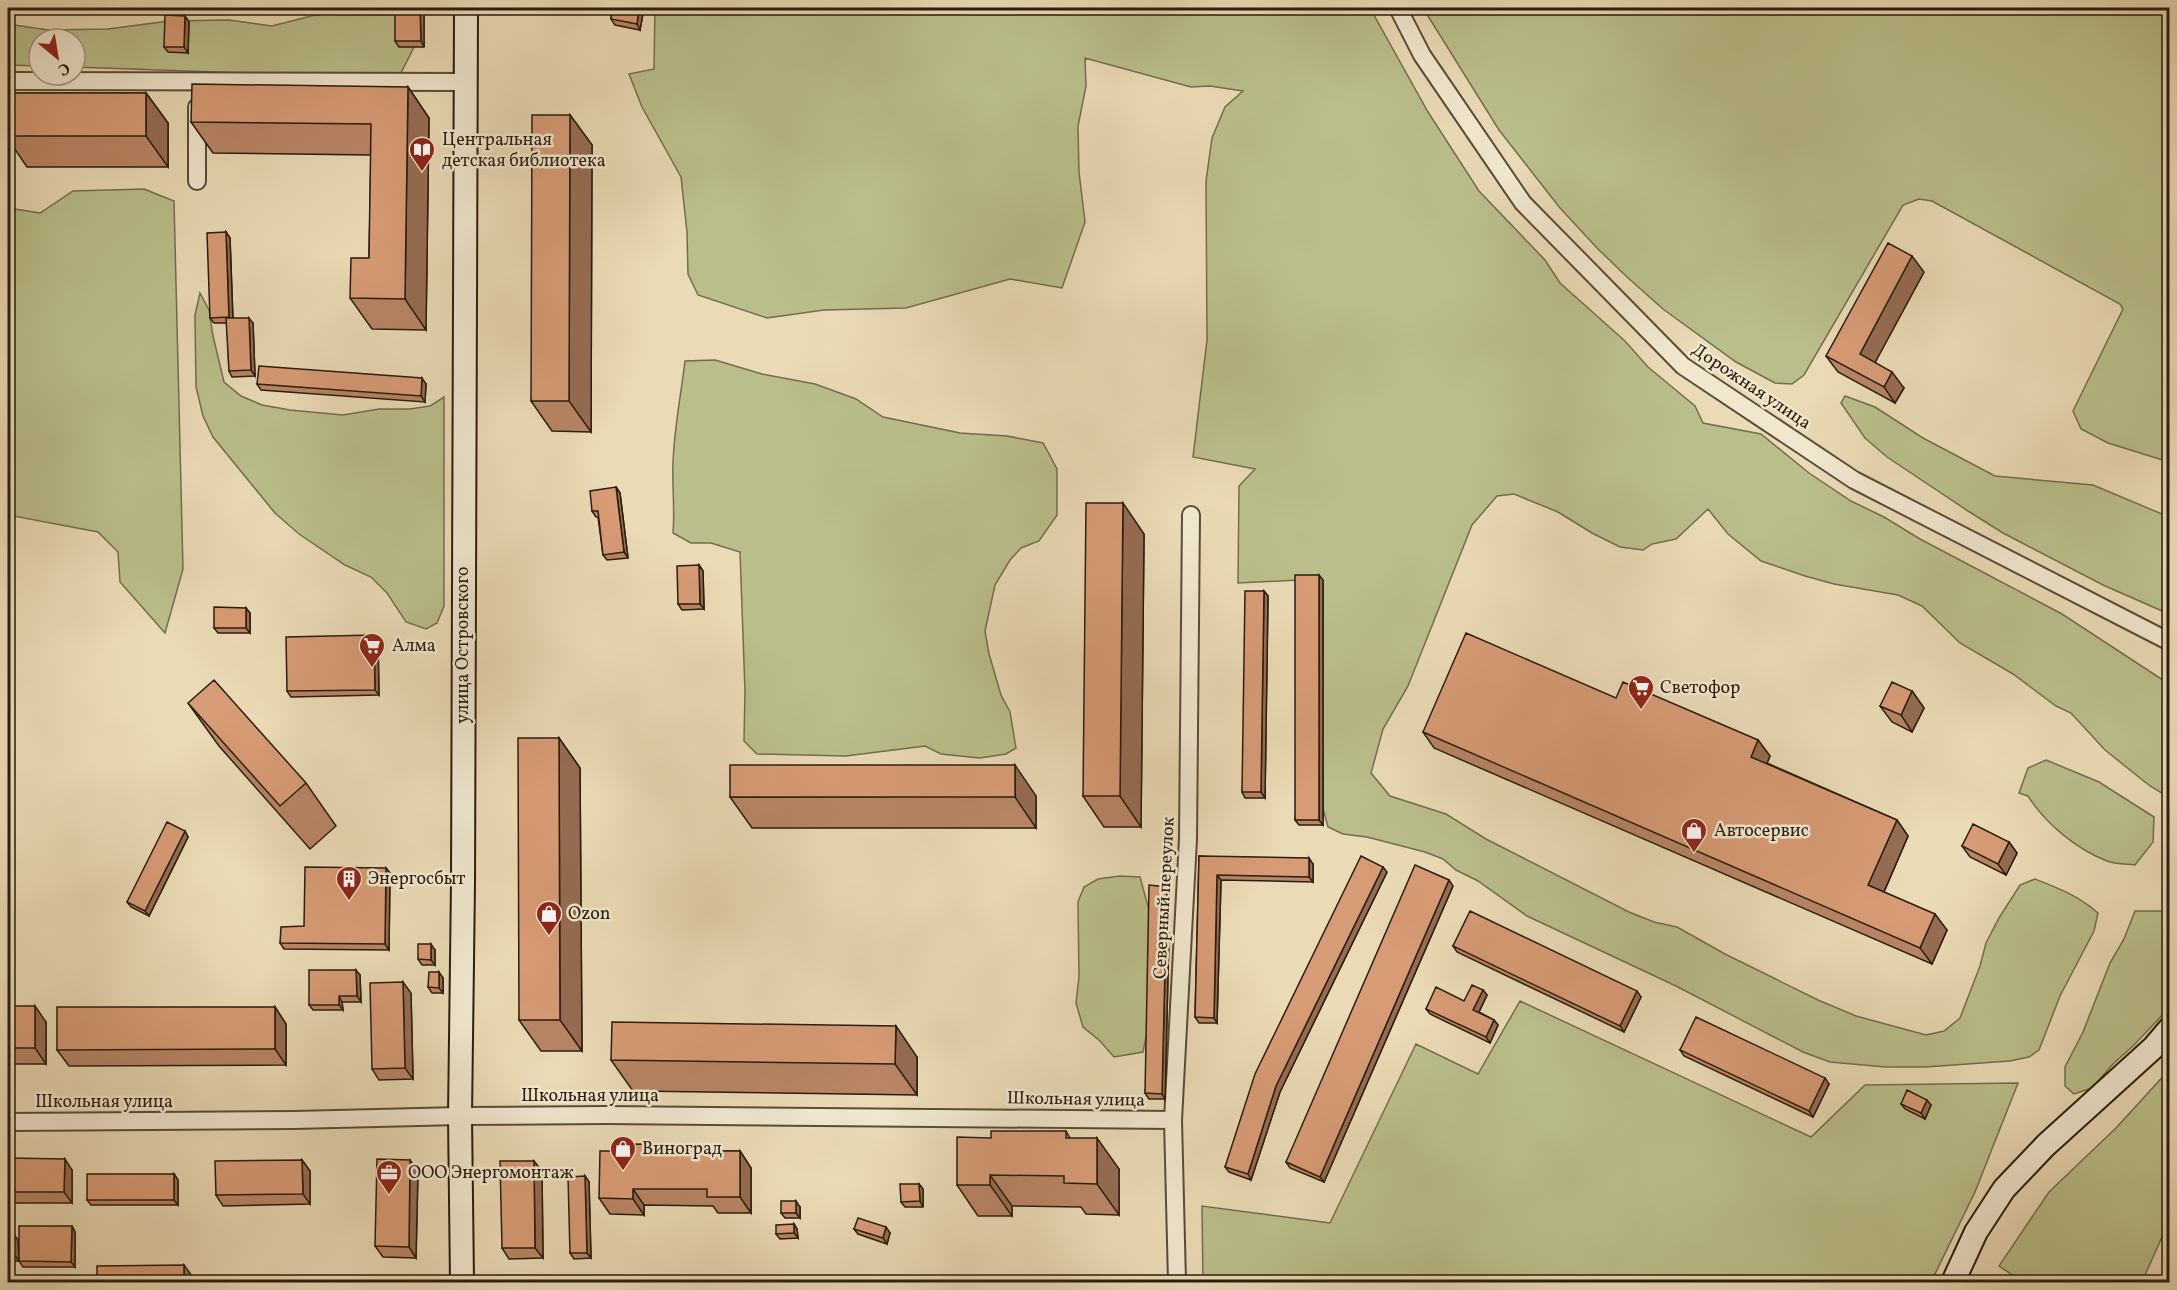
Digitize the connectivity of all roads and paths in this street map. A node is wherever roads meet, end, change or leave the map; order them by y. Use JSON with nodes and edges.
{"nodes":[{"id":1,"x":466,"y":8,"type":"edge"},
{"id":2,"x":1398,"y":8,"type":"edge"},
{"id":3,"x":8,"y":81,"type":"edge"},
{"id":4,"x":197,"y":81,"type":"junction"},
{"id":5,"x":467,"y":82,"type":"junction"},
{"id":6,"x":197,"y":182,"type":"dead end"},
{"id":7,"x":1191,"y":515,"type":"dead end"},
{"id":8,"x":2169,"y":642,"type":"edge"},
{"id":9,"x":2169,"y":1028,"type":"edge"},
{"id":10,"x":460,"y":1116,"type":"junction"},
{"id":11,"x":1173,"y":1120,"type":"junction"},
{"id":12,"x":8,"y":1122,"type":"edge"},
{"id":13,"x":462,"y":1282,"type":"edge"},
{"id":14,"x":1177,"y":1282,"type":"edge"},
{"id":15,"x":1953,"y":1282,"type":"edge"}],
"edges":[{"from":1,"to":5,"type":"main road","name":"улица Островского"},
{"from":2,"to":8,"type":"street","name":"Дорожная улица"},
{"from":3,"to":4,"type":"street"},
{"from":4,"to":5,"type":"street"},
{"from":4,"to":6,"type":"street"},
{"from":5,"to":10,"type":"main road","name":"улица Островского"},
{"from":7,"to":11,"type":"street","name":"Северный переулок"},
{"from":9,"to":15,"type":"main road"},
{"from":10,"to":11,"type":"street","name":"Школьная улица"},
{"from":10,"to":12,"type":"street","name":"Школьная улица"},
{"from":10,"to":13,"type":"main road","name":"улица Островского"},
{"from":11,"to":14,"type":"street","name":"Северный переулок"}]}
